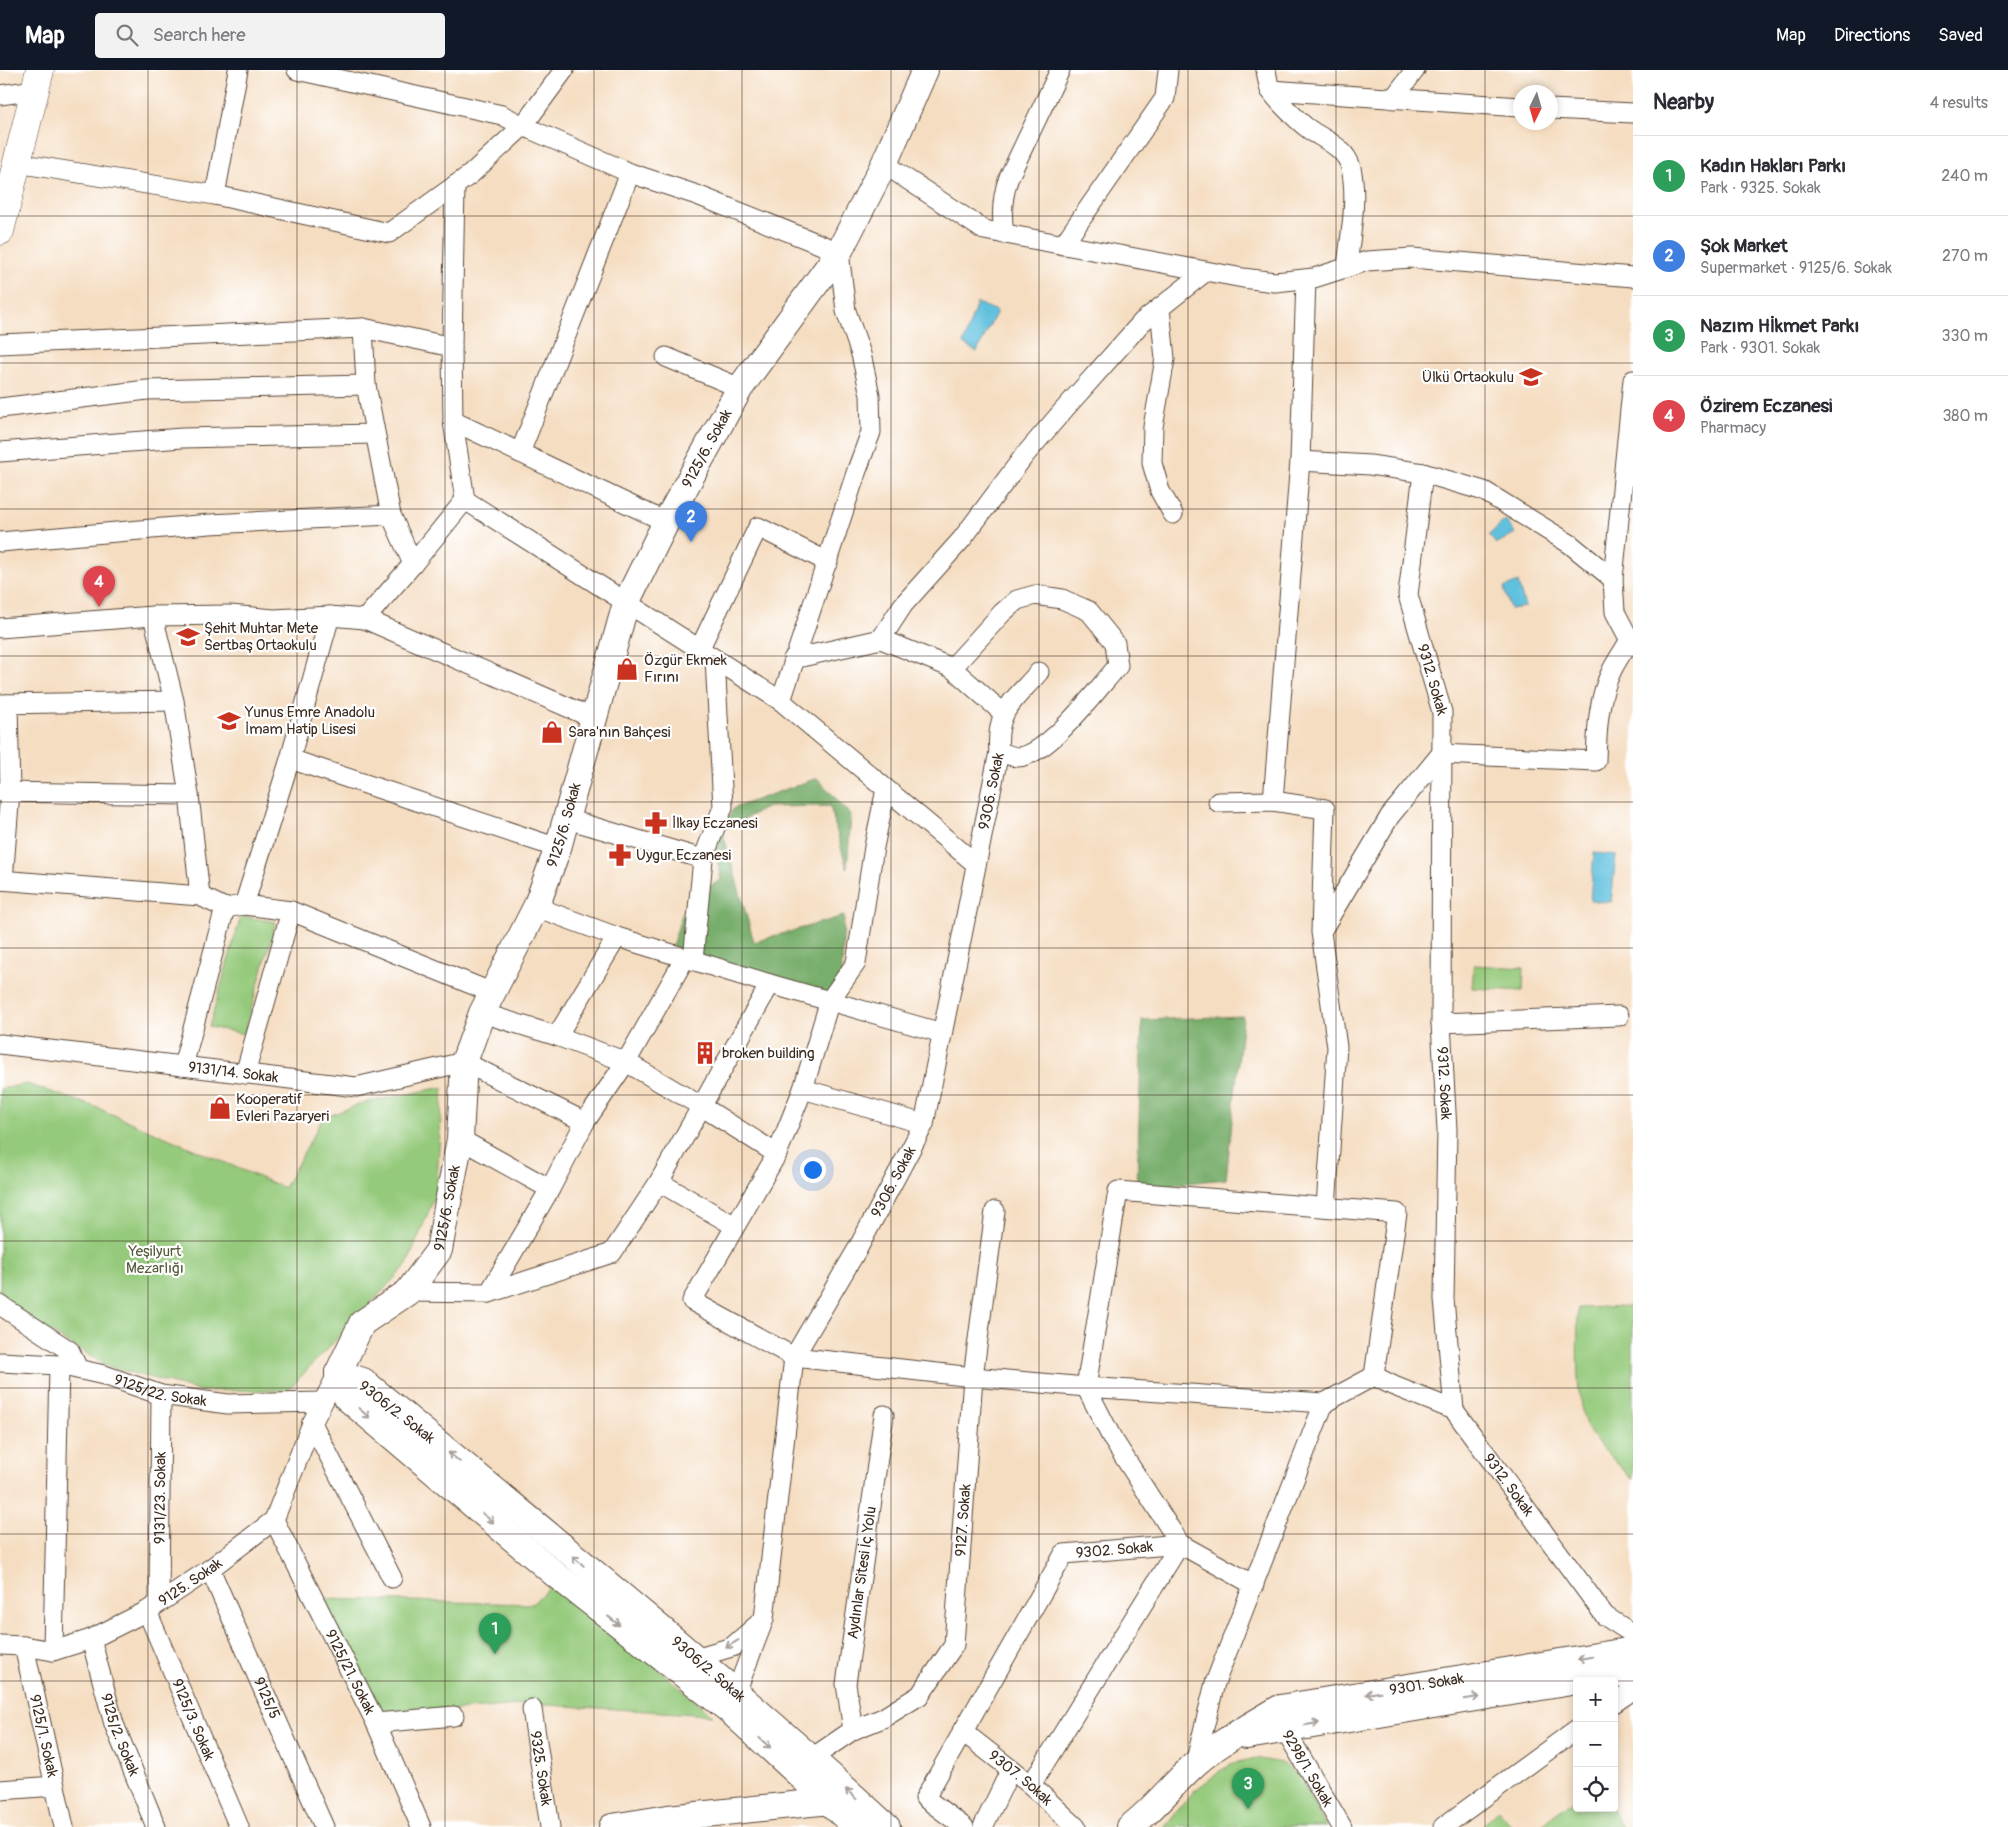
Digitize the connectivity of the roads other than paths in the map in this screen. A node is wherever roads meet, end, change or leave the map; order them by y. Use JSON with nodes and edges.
{"nodes":[{"id":1,"x":238,"y":70,"type":"edge"},
{"id":2,"x":297,"y":70,"type":"edge"},
{"id":3,"x":564,"y":70,"type":"edge"},
{"id":4,"x":925,"y":70,"type":"edge"},
{"id":5,"x":1060,"y":70,"type":"edge"},
{"id":6,"x":1168,"y":70,"type":"edge"},
{"id":7,"x":1266,"y":70,"type":"edge"},
{"id":8,"x":1415,"y":70,"type":"edge"},
{"id":9,"x":328,"y":73,"type":"edge"},
{"id":10,"x":38,"y":80,"type":"edge"},
{"id":11,"x":1270,"y":90,"type":"junction"},
{"id":12,"x":0,"y":95,"type":"edge"},
{"id":13,"x":1393,"y":99,"type":"junction"},
{"id":14,"x":1513,"y":108,"type":"edge"},
{"id":15,"x":1558,"y":109,"type":"edge"},
{"id":16,"x":1633,"y":113,"type":"edge"},
{"id":17,"x":523,"y":126,"type":"junction"},
{"id":18,"x":17,"y":163,"type":"junction"},
{"id":19,"x":884,"y":164,"type":"junction"},
{"id":20,"x":630,"y":174,"type":"junction"},
{"id":21,"x":455,"y":185,"type":"junction"},
{"id":22,"x":215,"y":195,"type":"junction"},
{"id":23,"x":0,"y":231,"type":"edge"},
{"id":24,"x":1004,"y":234,"type":"junction"},
{"id":25,"x":1063,"y":245,"type":"junction"},
{"id":26,"x":839,"y":252,"type":"junction"},
{"id":27,"x":1347,"y":267,"type":"junction"},
{"id":28,"x":1205,"y":272,"type":"junction"},
{"id":29,"x":1633,"y":277,"type":"edge"},
{"id":30,"x":1306,"y":279,"type":"junction"},
{"id":31,"x":1160,"y":308,"type":"junction"},
{"id":32,"x":363,"y":328,"type":"junction"},
{"id":33,"x":0,"y":344,"type":"edge"},
{"id":34,"x":452,"y":347,"type":"junction"},
{"id":35,"x":666,"y":357,"type":"dead end"},
{"id":36,"x":1633,"y":380,"type":"edge"},
{"id":37,"x":366,"y":385,"type":"junction"},
{"id":38,"x":740,"y":388,"type":"junction"},
{"id":39,"x":0,"y":408,"type":"edge"},
{"id":40,"x":453,"y":421,"type":"junction"},
{"id":41,"x":375,"y":434,"type":"junction"},
{"id":42,"x":0,"y":452,"type":"edge"},
{"id":43,"x":520,"y":453,"type":"junction"},
{"id":44,"x":1300,"y":461,"type":"junction"},
{"id":45,"x":1422,"y":473,"type":"junction"},
{"id":46,"x":465,"y":500,"type":"junction"},
{"id":47,"x":1173,"y":514,"type":"dead end"},
{"id":48,"x":391,"y":515,"type":"junction"},
{"id":49,"x":666,"y":522,"type":"junction"},
{"id":50,"x":0,"y":542,"type":"edge"},
{"id":51,"x":828,"y":562,"type":"junction"},
{"id":52,"x":413,"y":564,"type":"junction"},
{"id":53,"x":1613,"y":579,"type":"junction"},
{"id":54,"x":626,"y":603,"type":"junction"},
{"id":55,"x":153,"y":616,"type":"junction"},
{"id":56,"x":330,"y":616,"type":"junction"},
{"id":57,"x":365,"y":618,"type":"junction"},
{"id":58,"x":0,"y":628,"type":"edge"},
{"id":59,"x":881,"y":639,"type":"junction"},
{"id":60,"x":1631,"y":643,"type":"edge"},
{"id":61,"x":699,"y":650,"type":"junction"},
{"id":62,"x":715,"y":659,"type":"junction"},
{"id":63,"x":794,"y":659,"type":"junction"},
{"id":64,"x":952,"y":668,"type":"junction"},
{"id":65,"x":1039,"y":672,"type":"dead end"},
{"id":66,"x":174,"y":701,"type":"junction"},
{"id":67,"x":781,"y":701,"type":"junction"},
{"id":68,"x":4,"y":704,"type":"edge"},
{"id":69,"x":1003,"y":713,"type":"junction"},
{"id":70,"x":594,"y":719,"type":"junction"},
{"id":71,"x":999,"y":752,"type":"junction"},
{"id":72,"x":1441,"y":754,"type":"junction"},
{"id":73,"x":290,"y":759,"type":"junction"},
{"id":74,"x":886,"y":789,"type":"junction"},
{"id":75,"x":5,"y":792,"type":"edge"},
{"id":76,"x":189,"y":795,"type":"junction"},
{"id":77,"x":1273,"y":800,"type":"junction"},
{"id":78,"x":1218,"y":802,"type":"dead end"},
{"id":79,"x":567,"y":819,"type":"junction"},
{"id":80,"x":558,"y":848,"type":"junction"},
{"id":81,"x":703,"y":859,"type":"junction"},
{"id":82,"x":976,"y":864,"type":"junction"},
{"id":83,"x":2,"y":880,"type":"edge"},
{"id":84,"x":200,"y":896,"type":"junction"},
{"id":85,"x":244,"y":905,"type":"junction"},
{"id":86,"x":536,"y":907,"type":"junction"},
{"id":87,"x":225,"y":908,"type":"junction"},
{"id":88,"x":291,"y":911,"type":"junction"},
{"id":89,"x":1321,"y":932,"type":"junction"},
{"id":90,"x":617,"y":937,"type":"junction"},
{"id":91,"x":689,"y":959,"type":"junction"},
{"id":92,"x":770,"y":984,"type":"junction"},
{"id":93,"x":830,"y":1000,"type":"junction"},
{"id":94,"x":487,"y":1003,"type":"junction"},
{"id":95,"x":1619,"y":1016,"type":"dead end"},
{"id":96,"x":1441,"y":1023,"type":"junction"},
{"id":97,"x":942,"y":1033,"type":"junction"},
{"id":98,"x":557,"y":1036,"type":"junction"},
{"id":99,"x":0,"y":1044,"type":"edge"},
{"id":100,"x":464,"y":1062,"type":"junction"},
{"id":101,"x":626,"y":1062,"type":"junction"},
{"id":102,"x":182,"y":1066,"type":"junction"},
{"id":103,"x":245,"y":1074,"type":"junction"},
{"id":104,"x":803,"y":1090,"type":"junction"},
{"id":105,"x":702,"y":1106,"type":"junction"},
{"id":106,"x":585,"y":1122,"type":"junction"},
{"id":107,"x":924,"y":1124,"type":"junction"},
{"id":108,"x":460,"y":1139,"type":"junction"},
{"id":109,"x":777,"y":1154,"type":"junction"},
{"id":110,"x":659,"y":1182,"type":"junction"},
{"id":111,"x":550,"y":1189,"type":"junction"},
{"id":112,"x":1326,"y":1208,"type":"junction"},
{"id":113,"x":995,"y":1212,"type":"dead end"},
{"id":114,"x":735,"y":1226,"type":"junction"},
{"id":115,"x":408,"y":1292,"type":"junction"},
{"id":116,"x":489,"y":1292,"type":"junction"},
{"id":117,"x":0,"y":1305,"type":"edge"},
{"id":118,"x":794,"y":1357,"type":"junction"},
{"id":119,"x":0,"y":1362,"type":"edge"},
{"id":120,"x":59,"y":1365,"type":"junction"},
{"id":121,"x":78,"y":1370,"type":"junction"},
{"id":122,"x":338,"y":1374,"type":"junction"},
{"id":123,"x":1374,"y":1376,"type":"junction"},
{"id":124,"x":973,"y":1377,"type":"junction"},
{"id":125,"x":1086,"y":1387,"type":"junction"},
{"id":126,"x":161,"y":1395,"type":"junction"},
{"id":127,"x":322,"y":1402,"type":"junction"},
{"id":128,"x":1324,"y":1402,"type":"junction"},
{"id":129,"x":1454,"y":1410,"type":"junction"},
{"id":130,"x":884,"y":1416,"type":"dead end"},
{"id":131,"x":312,"y":1423,"type":"junction"},
{"id":132,"x":274,"y":1520,"type":"junction"},
{"id":133,"x":1180,"y":1544,"type":"junction"},
{"id":134,"x":210,"y":1569,"type":"junction"},
{"id":135,"x":392,"y":1578,"type":"dead end"},
{"id":136,"x":1254,"y":1585,"type":"junction"},
{"id":137,"x":153,"y":1607,"type":"junction"},
{"id":138,"x":764,"y":1619,"type":"junction"},
{"id":139,"x":1633,"y":1634,"type":"edge"},
{"id":140,"x":91,"y":1639,"type":"junction"},
{"id":141,"x":0,"y":1645,"type":"edge"},
{"id":142,"x":24,"y":1646,"type":"junction"},
{"id":143,"x":1633,"y":1650,"type":"edge"},
{"id":144,"x":53,"y":1651,"type":"junction"},
{"id":145,"x":695,"y":1658,"type":"junction"},
{"id":146,"x":1633,"y":1672,"type":"edge"},
{"id":147,"x":1602,"y":1677,"type":"edge"},
{"id":148,"x":1573,"y":1682,"type":"edge"},
{"id":149,"x":1633,"y":1690,"type":"edge"},
{"id":150,"x":1618,"y":1700,"type":"edge"},
{"id":151,"x":733,"y":1702,"type":"junction"},
{"id":152,"x":532,"y":1709,"type":"dead end"},
{"id":153,"x":454,"y":1716,"type":"dead end"},
{"id":154,"x":1282,"y":1718,"type":"junction"},
{"id":155,"x":376,"y":1723,"type":"junction"},
{"id":156,"x":853,"y":1730,"type":"junction"},
{"id":157,"x":962,"y":1731,"type":"junction"},
{"id":158,"x":1573,"y":1732,"type":"edge"},
{"id":159,"x":812,"y":1758,"type":"junction"},
{"id":160,"x":1194,"y":1764,"type":"junction"},
{"id":161,"x":1011,"y":1769,"type":"junction"},
{"id":162,"x":1031,"y":1785,"type":"junction"},
{"id":163,"x":55,"y":1786,"type":"junction"},
{"id":164,"x":0,"y":1790,"type":"edge"},
{"id":165,"x":830,"y":1801,"type":"junction"},
{"id":166,"x":1142,"y":1823,"type":"edge"},
{"id":167,"x":64,"y":1827,"type":"edge"},
{"id":168,"x":156,"y":1827,"type":"edge"},
{"id":169,"x":239,"y":1827,"type":"edge"},
{"id":170,"x":324,"y":1827,"type":"edge"},
{"id":171,"x":422,"y":1827,"type":"edge"},
{"id":172,"x":550,"y":1827,"type":"edge"},
{"id":173,"x":612,"y":1827,"type":"edge"},
{"id":174,"x":856,"y":1827,"type":"edge"},
{"id":175,"x":887,"y":1827,"type":"edge"},
{"id":176,"x":964,"y":1827,"type":"edge"},
{"id":177,"x":983,"y":1827,"type":"edge"},
{"id":178,"x":1076,"y":1827,"type":"edge"},
{"id":179,"x":1342,"y":1827,"type":"edge"},
{"id":180,"x":1443,"y":1827,"type":"edge"}],
"edges":[{"from":1,"to":22,"type":"street"},
{"from":2,"to":9,"type":"street"},
{"from":3,"to":17,"type":"street"},
{"from":4,"to":19,"type":"main road","name":"9125/6. Sokak"},
{"from":5,"to":24,"type":"street"},
{"from":6,"to":25,"type":"street"},
{"from":7,"to":11,"type":"street"},
{"from":8,"to":13,"type":"street"},
{"from":9,"to":17,"type":"street"},
{"from":10,"to":12,"type":"street"},
{"from":10,"to":18,"type":"main road"},
{"from":11,"to":13,"type":"street"},
{"from":11,"to":27,"type":"street"},
{"from":13,"to":14,"type":"street"},
{"from":15,"to":16,"type":"street"},
{"from":17,"to":20,"type":"street"},
{"from":17,"to":21,"type":"street"},
{"from":18,"to":22,"type":"street"},
{"from":18,"to":23,"type":"main road"},
{"from":19,"to":24,"type":"street"},
{"from":19,"to":26,"type":"main road","name":"9125/6. Sokak"},
{"from":20,"to":26,"type":"street"},
{"from":20,"to":43,"type":"street"},
{"from":21,"to":22,"type":"street"},
{"from":21,"to":34,"type":"street"},
{"from":24,"to":25,"type":"street"},
{"from":25,"to":28,"type":"street"},
{"from":26,"to":38,"type":"main road","name":"9125/6. Sokak"},
{"from":26,"to":51,"type":"street"},
{"from":27,"to":29,"type":"street"},
{"from":27,"to":30,"type":"street"},
{"from":28,"to":30,"type":"street"},
{"from":28,"to":31,"type":"street"},
{"from":30,"to":44,"type":"street"},
{"from":31,"to":47,"type":"street"},
{"from":31,"to":59,"type":"street"},
{"from":32,"to":33,"type":"street"},
{"from":32,"to":34,"type":"street"},
{"from":32,"to":37,"type":"street"},
{"from":34,"to":40,"type":"street"},
{"from":35,"to":38,"type":"street"},
{"from":36,"to":53,"type":"street"},
{"from":37,"to":39,"type":"street"},
{"from":37,"to":41,"type":"street"},
{"from":38,"to":49,"type":"main road","name":"9125/6. Sokak"},
{"from":40,"to":43,"type":"street"},
{"from":40,"to":46,"type":"street"},
{"from":41,"to":42,"type":"street"},
{"from":41,"to":48,"type":"street"},
{"from":43,"to":49,"type":"street"},
{"from":44,"to":45,"type":"street"},
{"from":44,"to":77,"type":"street"},
{"from":45,"to":53,"type":"street"},
{"from":45,"to":72,"type":"street","name":"9312. Sokak"},
{"from":46,"to":52,"type":"street"},
{"from":46,"to":54,"type":"street"},
{"from":48,"to":50,"type":"street"},
{"from":48,"to":52,"type":"street"},
{"from":49,"to":54,"type":"main road","name":"9125/6. Sokak"},
{"from":51,"to":61,"type":"street"},
{"from":51,"to":63,"type":"street"},
{"from":52,"to":57,"type":"street"},
{"from":53,"to":60,"type":"street"},
{"from":54,"to":61,"type":"street"},
{"from":54,"to":70,"type":"main road","name":"9125/6. Sokak"},
{"from":55,"to":56,"type":"street"},
{"from":55,"to":58,"type":"street"},
{"from":55,"to":66,"type":"street"},
{"from":56,"to":57,"type":"street"},
{"from":56,"to":73,"type":"street"},
{"from":57,"to":70,"type":"street"},
{"from":59,"to":63,"type":"street"},
{"from":59,"to":64,"type":"street"},
{"from":60,"to":72,"type":"street"},
{"from":61,"to":62,"type":"street"},
{"from":62,"to":67,"type":"street"},
{"from":62,"to":81,"type":"street"},
{"from":63,"to":67,"type":"street"},
{"from":64,"to":69,"type":"street"},
{"from":64,"to":71,"type":"street","name":"9306. Sokak"},
{"from":65,"to":69,"type":"street"},
{"from":66,"to":68,"type":"street"},
{"from":66,"to":76,"type":"street"},
{"from":67,"to":74,"type":"street"},
{"from":68,"to":75,"type":"street"},
{"from":69,"to":71,"type":"street"},
{"from":70,"to":79,"type":"main road","name":"9125/6. Sokak"},
{"from":71,"to":82,"type":"street","name":"9306. Sokak"},
{"from":72,"to":89,"type":"street"},
{"from":72,"to":96,"type":"street","name":"9312. Sokak"},
{"from":73,"to":80,"type":"street"},
{"from":73,"to":85,"type":"street"},
{"from":74,"to":82,"type":"street"},
{"from":74,"to":93,"type":"street"},
{"from":75,"to":76,"type":"street"},
{"from":75,"to":83,"type":"street"},
{"from":76,"to":84,"type":"street"},
{"from":77,"to":78,"type":"street"},
{"from":77,"to":89,"type":"street"},
{"from":79,"to":80,"type":"main road","name":"9125/6. Sokak"},
{"from":79,"to":81,"type":"street"},
{"from":80,"to":86,"type":"main road","name":"9125/6. Sokak"},
{"from":81,"to":91,"type":"street"},
{"from":82,"to":97,"type":"street","name":"9306. Sokak"},
{"from":83,"to":84,"type":"street"},
{"from":84,"to":87,"type":"street"},
{"from":85,"to":87,"type":"street"},
{"from":85,"to":88,"type":"street"},
{"from":86,"to":90,"type":"street"},
{"from":86,"to":94,"type":"main road","name":"9125/6. Sokak"},
{"from":87,"to":102,"type":"street"},
{"from":88,"to":94,"type":"street"},
{"from":88,"to":103,"type":"street"},
{"from":89,"to":112,"type":"street"},
{"from":90,"to":91,"type":"street"},
{"from":90,"to":98,"type":"street"},
{"from":91,"to":92,"type":"street"},
{"from":91,"to":101,"type":"street"},
{"from":92,"to":93,"type":"street"},
{"from":92,"to":105,"type":"street"},
{"from":93,"to":97,"type":"street"},
{"from":93,"to":104,"type":"street"},
{"from":94,"to":98,"type":"street"},
{"from":94,"to":100,"type":"main road","name":"9125/6. Sokak"},
{"from":95,"to":96,"type":"street"},
{"from":96,"to":129,"type":"street","name":"9312. Sokak"},
{"from":97,"to":107,"type":"street","name":"9306. Sokak"},
{"from":98,"to":101,"type":"street"},
{"from":99,"to":102,"type":"street","name":"9131/14. Sokak"},
{"from":100,"to":103,"type":"street","name":"9131/14. Sokak"},
{"from":100,"to":106,"type":"street"},
{"from":100,"to":108,"type":"main road","name":"9125/6. Sokak"},
{"from":101,"to":105,"type":"street"},
{"from":101,"to":106,"type":"street"},
{"from":102,"to":103,"type":"street","name":"9131/14. Sokak"},
{"from":104,"to":107,"type":"street"},
{"from":104,"to":109,"type":"street"},
{"from":105,"to":109,"type":"street"},
{"from":105,"to":110,"type":"street"},
{"from":106,"to":111,"type":"street"},
{"from":107,"to":118,"type":"street","name":"9306. Sokak"},
{"from":108,"to":111,"type":"street"},
{"from":108,"to":115,"type":"main road","name":"9125/6. Sokak"},
{"from":109,"to":114,"type":"street"},
{"from":110,"to":114,"type":"street"},
{"from":110,"to":116,"type":"street"},
{"from":111,"to":116,"type":"street"},
{"from":112,"to":123,"type":"street"},
{"from":112,"to":125,"type":"street"},
{"from":113,"to":124,"type":"street","name":"9127. Sokak"},
{"from":114,"to":118,"type":"street"},
{"from":115,"to":116,"type":"street"},
{"from":115,"to":122,"type":"main road","name":"9125/6. Sokak"},
{"from":117,"to":121,"type":"street"},
{"from":118,"to":124,"type":"street"},
{"from":118,"to":138,"type":"street","name":"9306. Sokak"},
{"from":119,"to":120,"type":"street","name":"9125/22. Sokak"},
{"from":120,"to":121,"type":"street","name":"9125/22. Sokak"},
{"from":120,"to":144,"type":"street"},
{"from":121,"to":126,"type":"street","name":"9125/22. Sokak"},
{"from":122,"to":127,"type":"street","name":"9125/6. Sokak"},
{"from":145,"to":122,"type":"main road","name":"9306/2. Sokak","one_way":true},
{"from":122,"to":151,"type":"main road","name":"9306/2. Sokak","one_way":true},
{"from":123,"to":128,"type":"street"},
{"from":123,"to":129,"type":"street"},
{"from":124,"to":125,"type":"street"},
{"from":124,"to":156,"type":"street","name":"9127. Sokak"},
{"from":125,"to":128,"type":"street"},
{"from":125,"to":133,"type":"street"},
{"from":126,"to":127,"type":"street","name":"9125/22. Sokak"},
{"from":126,"to":137,"type":"street","name":"9131/23. Sokak"},
{"from":127,"to":131,"type":"street","name":"9125/6. Sokak"},
{"from":128,"to":136,"type":"street"},
{"from":129,"to":139,"type":"street","name":"9312. Sokak"},
{"from":130,"to":156,"type":"street","name":"Aydınlar Sitesi İç Yolu"},
{"from":131,"to":132,"type":"street"},
{"from":131,"to":135,"type":"street"},
{"from":132,"to":134,"type":"street","name":"9125. Sokak"},
{"from":132,"to":155,"type":"street","name":"9125/21. Sokak"},
{"from":133,"to":136,"type":"street"},
{"from":133,"to":157,"type":"street","name":"9302. Sokak"},
{"from":133,"to":162,"type":"street","name":"9302. Sokak"},
{"from":134,"to":137,"type":"street","name":"9125. Sokak"},
{"from":134,"to":170,"type":"street","name":"9125/5"},
{"from":136,"to":160,"type":"street"},
{"from":137,"to":140,"type":"street","name":"9125. Sokak"},
{"from":137,"to":169,"type":"street","name":"9125/3. Sokak"},
{"from":138,"to":145,"type":"street","one_way":true},
{"from":138,"to":151,"type":"street","name":"9306. Sokak"},
{"from":140,"to":144,"type":"street","name":"9125. Sokak"},
{"from":140,"to":168,"type":"street","name":"9125/2. Sokak"},
{"from":141,"to":142,"type":"street","name":"9125. Sokak"},
{"from":142,"to":144,"type":"street","name":"9125. Sokak"},
{"from":142,"to":163,"type":"street","name":"9125/1. Sokak"},
{"from":143,"to":154,"type":"main road","name":"9301. Sokak","one_way":true},
{"from":145,"to":151,"type":"main road","name":"9306/2. Sokak"},
{"from":146,"to":147,"type":"main road","name":"9301. Sokak"},
{"from":154,"to":148,"type":"main road","name":"9301. Sokak","one_way":true},
{"from":149,"to":150,"type":"street"},
{"from":151,"to":159,"type":"main road","name":"9306/2. Sokak"},
{"from":151,"to":165,"type":"main road","name":"9306/2. Sokak","one_way":true},
{"from":152,"to":172,"type":"street","name":"9325. Sokak"},
{"from":153,"to":155,"type":"street"},
{"from":154,"to":160,"type":"main road","name":"9301. Sokak"},
{"from":154,"to":179,"type":"street","name":"9298/1. Sokak"},
{"from":155,"to":171,"type":"street","name":"9125/21. Sokak"},
{"from":156,"to":159,"type":"street","name":"9127. Sokak"},
{"from":157,"to":161,"type":"street","name":"9307. Sokak"},
{"from":157,"to":176,"type":"street","name":"9302. Sokak"},
{"from":158,"to":180,"type":"street"},
{"from":175,"to":159,"type":"main road","name":"9306/2. Sokak","one_way":true},
{"from":160,"to":166,"type":"main road","name":"9301. Sokak"},
{"from":161,"to":162,"type":"street","name":"9307. Sokak"},
{"from":161,"to":177,"type":"street"},
{"from":162,"to":178,"type":"street","name":"9307. Sokak"},
{"from":163,"to":164,"type":"street"},
{"from":163,"to":167,"type":"street","name":"9125/1. Sokak"},
{"from":165,"to":173,"type":"main road"},
{"from":165,"to":174,"type":"main road","name":"9306/2. Sokak"}]}
